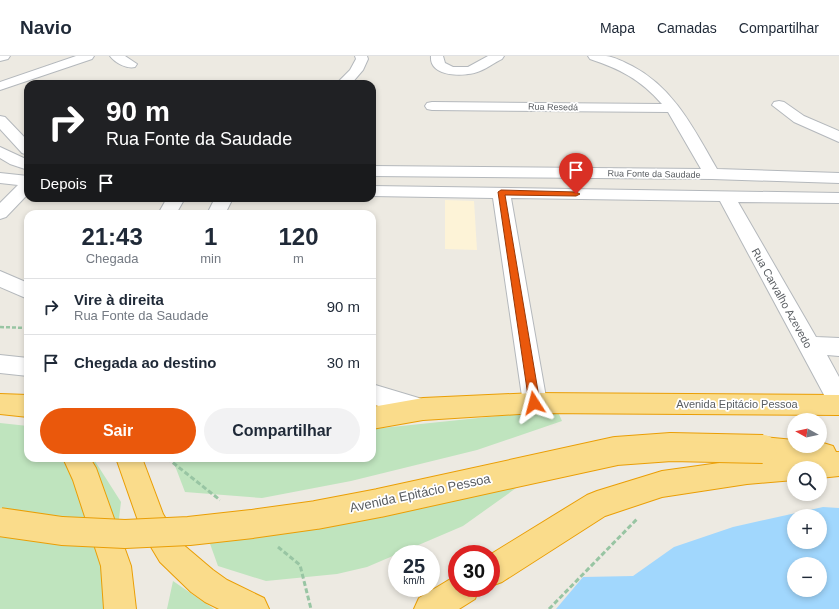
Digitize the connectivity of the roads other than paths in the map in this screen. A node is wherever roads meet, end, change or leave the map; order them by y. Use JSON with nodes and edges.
{"nodes":[{"id":1,"x":4,"y":56,"type":"edge"},
{"id":2,"x":88,"y":56,"type":"edge"},
{"id":3,"x":116,"y":56,"type":"edge"},
{"id":4,"x":361,"y":56,"type":"edge"},
{"id":5,"x":437,"y":56,"type":"edge"},
{"id":6,"x":498,"y":56,"type":"edge"},
{"id":7,"x":594,"y":56,"type":"edge"},
{"id":8,"x":0,"y":57,"type":"edge"},
{"id":9,"x":131,"y":64,"type":"dead end"},
{"id":10,"x":348,"y":80,"type":"edge"},
{"id":11,"x":0,"y":86,"type":"edge"},
{"id":12,"x":779,"y":104,"type":"dead end"},
{"id":13,"x":432,"y":106,"type":"dead end"},
{"id":14,"x":674,"y":108,"type":"junction"},
{"id":15,"x":0,"y":120,"type":"edge"},
{"id":16,"x":839,"y":137,"type":"edge"},
{"id":17,"x":24,"y":146,"type":"edge"},
{"id":18,"x":0,"y":152,"type":"edge"},
{"id":19,"x":24,"y":164,"type":"edge"},
{"id":20,"x":376,"y":171,"type":"edge"},
{"id":21,"x":712,"y":174,"type":"junction"},
{"id":22,"x":0,"y":178,"type":"edge"},
{"id":23,"x":839,"y":178,"type":"edge"},
{"id":24,"x":24,"y":181,"type":"edge"},
{"id":25,"x":24,"y":188,"type":"edge"},
{"id":26,"x":376,"y":191,"type":"edge"},
{"id":27,"x":501,"y":192,"type":"junction"},
{"id":28,"x":726,"y":196,"type":"junction"},
{"id":29,"x":839,"y":198,"type":"edge"},
{"id":30,"x":0,"y":213,"type":"edge"},
{"id":31,"x":0,"y":278,"type":"edge"},
{"id":32,"x":24,"y":290,"type":"edge"},
{"id":33,"x":809,"y":346,"type":"junction"},
{"id":34,"x":839,"y":348,"type":"edge"},
{"id":35,"x":0,"y":364,"type":"edge"},
{"id":36,"x":24,"y":367,"type":"edge"},
{"id":37,"x":376,"y":395,"type":"edge"},
{"id":38,"x":839,"y":399,"type":"edge"},
{"id":39,"x":534,"y":403,"type":"junction"},
{"id":40,"x":0,"y":404,"type":"edge"},
{"id":41,"x":839,"y":405,"type":"edge"},
{"id":42,"x":24,"y":406,"type":"edge"},
{"id":43,"x":422,"y":409,"type":"junction"},
{"id":44,"x":376,"y":417,"type":"edge"},
{"id":45,"x":839,"y":456,"type":"edge"},
{"id":46,"x":78,"y":462,"type":"edge"},
{"id":47,"x":130,"y":462,"type":"edge"},
{"id":48,"x":839,"y":464,"type":"edge"},
{"id":49,"x":0,"y":522,"type":"edge"},
{"id":50,"x":500,"y":565,"type":"edge"},
{"id":51,"x":449,"y":597,"type":"edge"},
{"id":52,"x":120,"y":609,"type":"edge"},
{"id":53,"x":253,"y":609,"type":"edge"},
{"id":54,"x":430,"y":609,"type":"edge"}],
"edges":[{"from":1,"to":8,"type":"street"},
{"from":2,"to":11,"type":"street"},
{"from":3,"to":9,"type":"street"},
{"from":4,"to":10,"type":"street"},
{"from":5,"to":6,"type":"street"},
{"from":7,"to":14,"type":"street"},
{"from":12,"to":16,"type":"street"},
{"from":13,"to":14,"type":"street","name":"Rua Resedá"},
{"from":14,"to":21,"type":"street"},
{"from":15,"to":17,"type":"street"},
{"from":18,"to":19,"type":"street"},
{"from":20,"to":21,"type":"street","name":"Rua Fonte da Saudade"},
{"from":21,"to":23,"type":"street","name":"Rua Fonte da Saudade"},
{"from":22,"to":24,"type":"street"},
{"from":25,"to":30,"type":"street"},
{"from":26,"to":27,"type":"street","name":"Rua Fonte da Saudade"},
{"from":27,"to":28,"type":"street","name":"Rua Fonte da Saudade"},
{"from":27,"to":39,"type":"street"},
{"from":28,"to":29,"type":"street","name":"Rua Fonte da Saudade"},
{"from":28,"to":33,"type":"street","name":"Rua Carvalho Azevedo"},
{"from":31,"to":32,"type":"street"},
{"from":33,"to":34,"type":"street"},
{"from":33,"to":38,"type":"street","name":"Rua Carvalho Azevedo"},
{"from":35,"to":36,"type":"street"},
{"from":37,"to":43,"type":"street"},
{"from":39,"to":41,"type":"highway","name":"Avenida Epitácio Pessoa"},
{"from":39,"to":43,"type":"highway","name":"Avenida Epitácio Pessoa"},
{"from":40,"to":42,"type":"highway"},
{"from":43,"to":44,"type":"highway","name":"Avenida Epitácio Pessoa"},
{"from":45,"to":49,"type":"highway","name":"Avenida Epitácio Pessoa","bridge":true},
{"from":46,"to":52,"type":"highway"},
{"from":47,"to":53,"type":"highway"},
{"from":48,"to":50,"type":"highway"},
{"from":51,"to":54,"type":"highway"}]}
